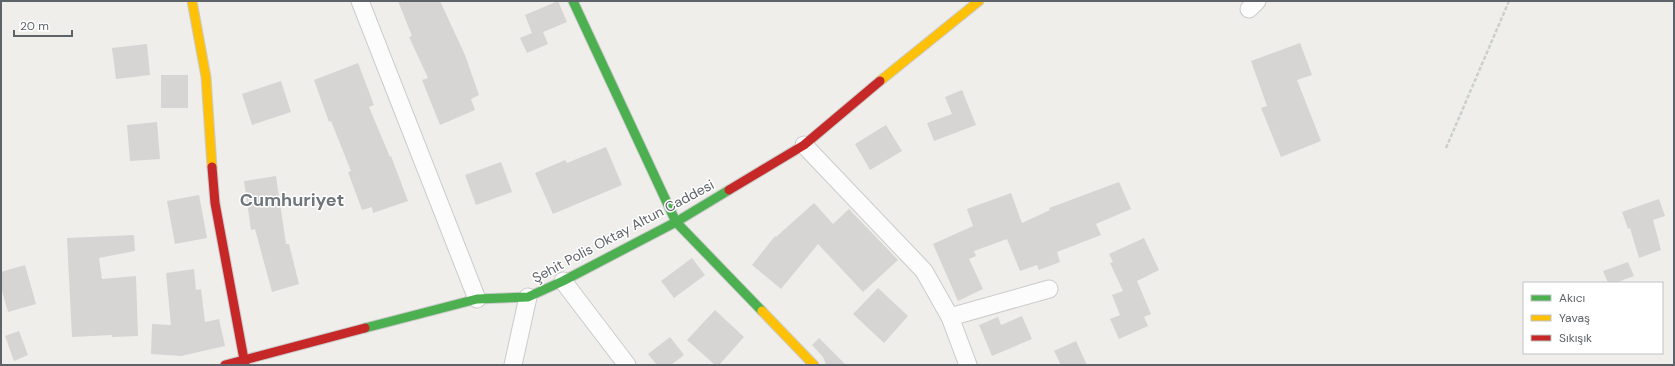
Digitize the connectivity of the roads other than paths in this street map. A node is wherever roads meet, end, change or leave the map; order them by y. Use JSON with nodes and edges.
{"nodes":[{"id":1,"x":192,"y":1,"type":"edge"},
{"id":2,"x":360,"y":1,"type":"edge"},
{"id":3,"x":573,"y":1,"type":"edge"},
{"id":4,"x":978,"y":1,"type":"edge"},
{"id":5,"x":804,"y":145,"type":"junction"},
{"id":6,"x":676,"y":222,"type":"junction"},
{"id":7,"x":563,"y":281,"type":"junction"},
{"id":8,"x":1049,"y":289,"type":"dead end"},
{"id":9,"x":528,"y":297,"type":"junction"},
{"id":10,"x":477,"y":299,"type":"junction"},
{"id":11,"x":950,"y":317,"type":"junction"},
{"id":12,"x":244,"y":362,"type":"edge"},
{"id":13,"x":225,"y":365,"type":"edge"},
{"id":14,"x":513,"y":365,"type":"edge"},
{"id":15,"x":627,"y":365,"type":"edge"},
{"id":16,"x":814,"y":365,"type":"edge"},
{"id":17,"x":968,"y":365,"type":"edge"}],
"edges":[{"from":1,"to":12,"type":"street"},
{"from":2,"to":10,"type":"street"},
{"from":3,"to":6,"type":"street"},
{"from":4,"to":5,"type":"street","name":"Şehit Polis Oktay Altun Caddesi"},
{"from":5,"to":6,"type":"street","name":"Şehit Polis Oktay Altun Caddesi"},
{"from":5,"to":11,"type":"street"},
{"from":6,"to":7,"type":"street","name":"Şehit Polis Oktay Altun Caddesi"},
{"from":6,"to":16,"type":"street"},
{"from":7,"to":9,"type":"street","name":"Şehit Polis Oktay Altun Caddesi"},
{"from":7,"to":15,"type":"street"},
{"from":8,"to":11,"type":"street"},
{"from":9,"to":10,"type":"street","name":"Şehit Polis Oktay Altun Caddesi"},
{"from":9,"to":14,"type":"street"},
{"from":10,"to":12,"type":"street","name":"Şehit Polis Oktay Altun Caddesi"},
{"from":11,"to":17,"type":"street"},
{"from":12,"to":13,"type":"street","name":"Şehit Polis Oktay Altun Caddesi"}]}
